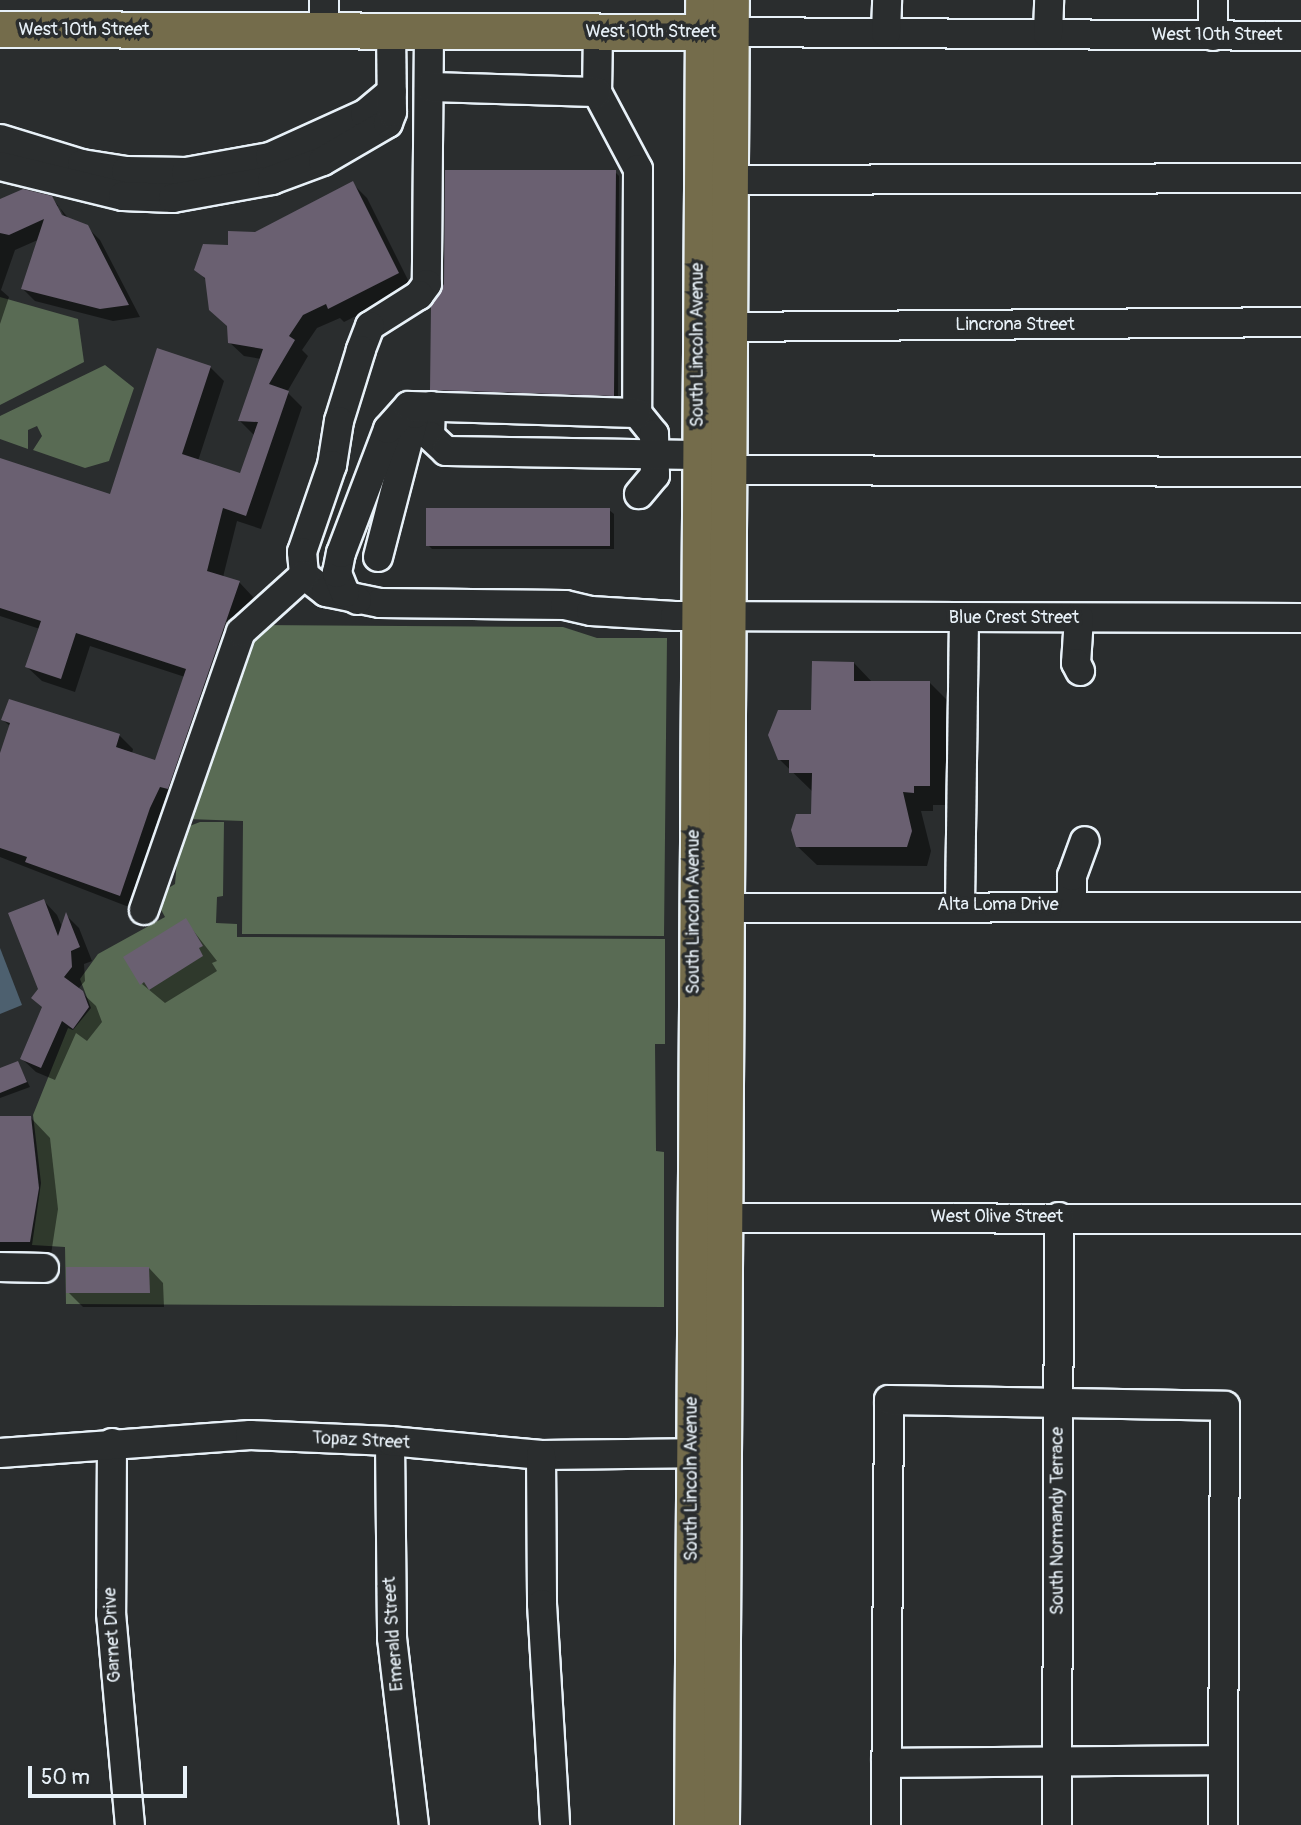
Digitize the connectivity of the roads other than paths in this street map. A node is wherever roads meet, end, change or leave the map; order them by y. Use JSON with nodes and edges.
{"nodes":[{"id":1,"x":887,"y":0,"type":"edge"},
{"id":2,"x":1049,"y":0,"type":"edge"},
{"id":3,"x":1213,"y":0,"type":"edge"},
{"id":4,"x":324,"y":15,"type":"edge"},
{"id":5,"x":717,"y":16,"type":"edge"},
{"id":6,"x":0,"y":29,"type":"edge"},
{"id":7,"x":391,"y":32,"type":"junction"},
{"id":8,"x":429,"y":32,"type":"junction"},
{"id":9,"x":598,"y":32,"type":"junction"},
{"id":10,"x":886,"y":33,"type":"junction"},
{"id":11,"x":1048,"y":34,"type":"junction"},
{"id":12,"x":1213,"y":36,"type":"junction"},
{"id":13,"x":1301,"y":36,"type":"edge"},
{"id":14,"x":429,"y":87,"type":"junction"},
{"id":15,"x":392,"y":90,"type":"junction"},
{"id":16,"x":597,"y":92,"type":"junction"},
{"id":17,"x":0,"y":139,"type":"edge"},
{"id":18,"x":0,"y":166,"type":"edge"},
{"id":19,"x":1301,"y":178,"type":"edge"},
{"id":20,"x":730,"y":180,"type":"junction"},
{"id":21,"x":1301,"y":323,"type":"edge"},
{"id":22,"x":728,"y":327,"type":"junction"},
{"id":23,"x":420,"y":406,"type":"junction"},
{"id":24,"x":637,"y":413,"type":"junction"},
{"id":25,"x":654,"y":454,"type":"junction"},
{"id":26,"x":697,"y":455,"type":"junction"},
{"id":27,"x":727,"y":470,"type":"junction"},
{"id":28,"x":1301,"y":472,"type":"edge"},
{"id":29,"x":639,"y":494,"type":"dead end"},
{"id":30,"x":378,"y":558,"type":"dead end"},
{"id":31,"x":304,"y":575,"type":"junction"},
{"id":32,"x":357,"y":600,"type":"junction"},
{"id":33,"x":711,"y":616,"type":"junction"},
{"id":34,"x":964,"y":618,"type":"junction"},
{"id":35,"x":1079,"y":618,"type":"junction"},
{"id":36,"x":1301,"y":618,"type":"edge"},
{"id":37,"x":1080,"y":671,"type":"dead end"},
{"id":38,"x":1085,"y":841,"type":"dead end"},
{"id":39,"x":960,"y":905,"type":"junction"},
{"id":40,"x":1072,"y":905,"type":"junction"},
{"id":41,"x":1301,"y":907,"type":"edge"},
{"id":42,"x":709,"y":908,"type":"junction"},
{"id":43,"x":144,"y":909,"type":"dead end"},
{"id":44,"x":1059,"y":1217,"type":"junction"},
{"id":45,"x":708,"y":1218,"type":"junction"},
{"id":46,"x":1301,"y":1219,"type":"edge"},
{"id":47,"x":0,"y":1267,"type":"edge"},
{"id":48,"x":44,"y":1268,"type":"dead end"},
{"id":49,"x":1058,"y":1403,"type":"junction"},
{"id":50,"x":390,"y":1441,"type":"junction"},
{"id":51,"x":112,"y":1443,"type":"junction"},
{"id":52,"x":0,"y":1453,"type":"edge"},
{"id":53,"x":708,"y":1453,"type":"junction"},
{"id":54,"x":541,"y":1455,"type":"junction"},
{"id":55,"x":1223,"y":1760,"type":"junction"},
{"id":56,"x":1057,"y":1762,"type":"junction"},
{"id":57,"x":886,"y":1763,"type":"junction"},
{"id":58,"x":130,"y":1825,"type":"edge"},
{"id":59,"x":414,"y":1825,"type":"edge"},
{"id":60,"x":555,"y":1825,"type":"edge"},
{"id":61,"x":692,"y":1825,"type":"edge"},
{"id":62,"x":721,"y":1825,"type":"edge"},
{"id":63,"x":886,"y":1825,"type":"edge"},
{"id":64,"x":1057,"y":1825,"type":"edge"},
{"id":65,"x":1223,"y":1825,"type":"edge"}],
"edges":[{"from":1,"to":10,"type":"street"},
{"from":2,"to":11,"type":"street"},
{"from":3,"to":12,"type":"street"},
{"from":4,"to":6,"type":"main road","name":"West 10th Street"},
{"from":4,"to":7,"type":"main road","name":"West 10th Street"},
{"from":5,"to":9,"type":"main road","name":"West 10th Street"},
{"from":5,"to":10,"type":"street","name":"West 10th Street"},
{"from":5,"to":20,"type":"main road","name":"South Lincoln Avenue"},
{"from":5,"to":26,"type":"main road","name":"South Lincoln Avenue"},
{"from":7,"to":8,"type":"main road","name":"West 10th Street"},
{"from":7,"to":15,"type":"street"},
{"from":8,"to":9,"type":"main road","name":"West 10th Street"},
{"from":8,"to":14,"type":"street"},
{"from":9,"to":16,"type":"street"},
{"from":10,"to":11,"type":"street","name":"West 10th Street"},
{"from":11,"to":12,"type":"street","name":"West 10th Street"},
{"from":12,"to":13,"type":"street","name":"West 10th Street"},
{"from":14,"to":16,"type":"street"},
{"from":14,"to":31,"type":"street"},
{"from":15,"to":17,"type":"street"},
{"from":15,"to":18,"type":"street"},
{"from":16,"to":24,"type":"street"},
{"from":19,"to":20,"type":"street"},
{"from":20,"to":22,"type":"main road","name":"South Lincoln Avenue"},
{"from":21,"to":22,"type":"street","name":"Lincrona Street"},
{"from":22,"to":27,"type":"main road","name":"South Lincoln Avenue"},
{"from":23,"to":24,"type":"street"},
{"from":23,"to":25,"type":"street"},
{"from":23,"to":30,"type":"street"},
{"from":23,"to":32,"type":"street"},
{"from":24,"to":25,"type":"street"},
{"from":25,"to":26,"type":"street"},
{"from":25,"to":29,"type":"street"},
{"from":26,"to":33,"type":"main road","name":"South Lincoln Avenue"},
{"from":27,"to":28,"type":"street"},
{"from":27,"to":33,"type":"main road","name":"South Lincoln Avenue"},
{"from":31,"to":32,"type":"street","name":"Blue Crest Street"},
{"from":31,"to":43,"type":"street"},
{"from":32,"to":33,"type":"street","name":"Blue Crest Street"},
{"from":33,"to":34,"type":"street","name":"Blue Crest Street"},
{"from":33,"to":42,"type":"main road","name":"South Lincoln Avenue"},
{"from":34,"to":35,"type":"street","name":"Blue Crest Street"},
{"from":34,"to":39,"type":"street"},
{"from":35,"to":36,"type":"street","name":"Blue Crest Street"},
{"from":35,"to":37,"type":"street"},
{"from":38,"to":40,"type":"street"},
{"from":39,"to":40,"type":"street","name":"Alta Loma Drive"},
{"from":39,"to":42,"type":"street","name":"Alta Loma Drive"},
{"from":40,"to":41,"type":"street","name":"Alta Loma Drive"},
{"from":42,"to":45,"type":"main road","name":"South Lincoln Avenue"},
{"from":44,"to":45,"type":"street","name":"West Olive Street"},
{"from":44,"to":46,"type":"street","name":"West Olive Street"},
{"from":44,"to":49,"type":"street","name":"South Normandy Terrace"},
{"from":45,"to":53,"type":"main road","name":"South Lincoln Avenue"},
{"from":47,"to":48,"type":"street"},
{"from":49,"to":55,"type":"street"},
{"from":49,"to":56,"type":"street","name":"South Normandy Terrace"},
{"from":49,"to":57,"type":"street"},
{"from":50,"to":51,"type":"street","name":"Topaz Street"},
{"from":50,"to":54,"type":"street","name":"Topaz Street"},
{"from":50,"to":59,"type":"street","name":"Emerald Street"},
{"from":51,"to":52,"type":"street","name":"Topaz Street"},
{"from":51,"to":58,"type":"street","name":"Garnet Drive"},
{"from":53,"to":54,"type":"street","name":"Topaz Street"},
{"from":53,"to":61,"type":"main road","name":"South Lincoln Avenue"},
{"from":53,"to":62,"type":"main road","name":"South Lincoln Avenue"},
{"from":54,"to":60,"type":"street"},
{"from":55,"to":56,"type":"street"},
{"from":55,"to":65,"type":"street"},
{"from":56,"to":57,"type":"street"},
{"from":56,"to":64,"type":"street","name":"South Normandy Terrace"},
{"from":57,"to":63,"type":"street"}]}
